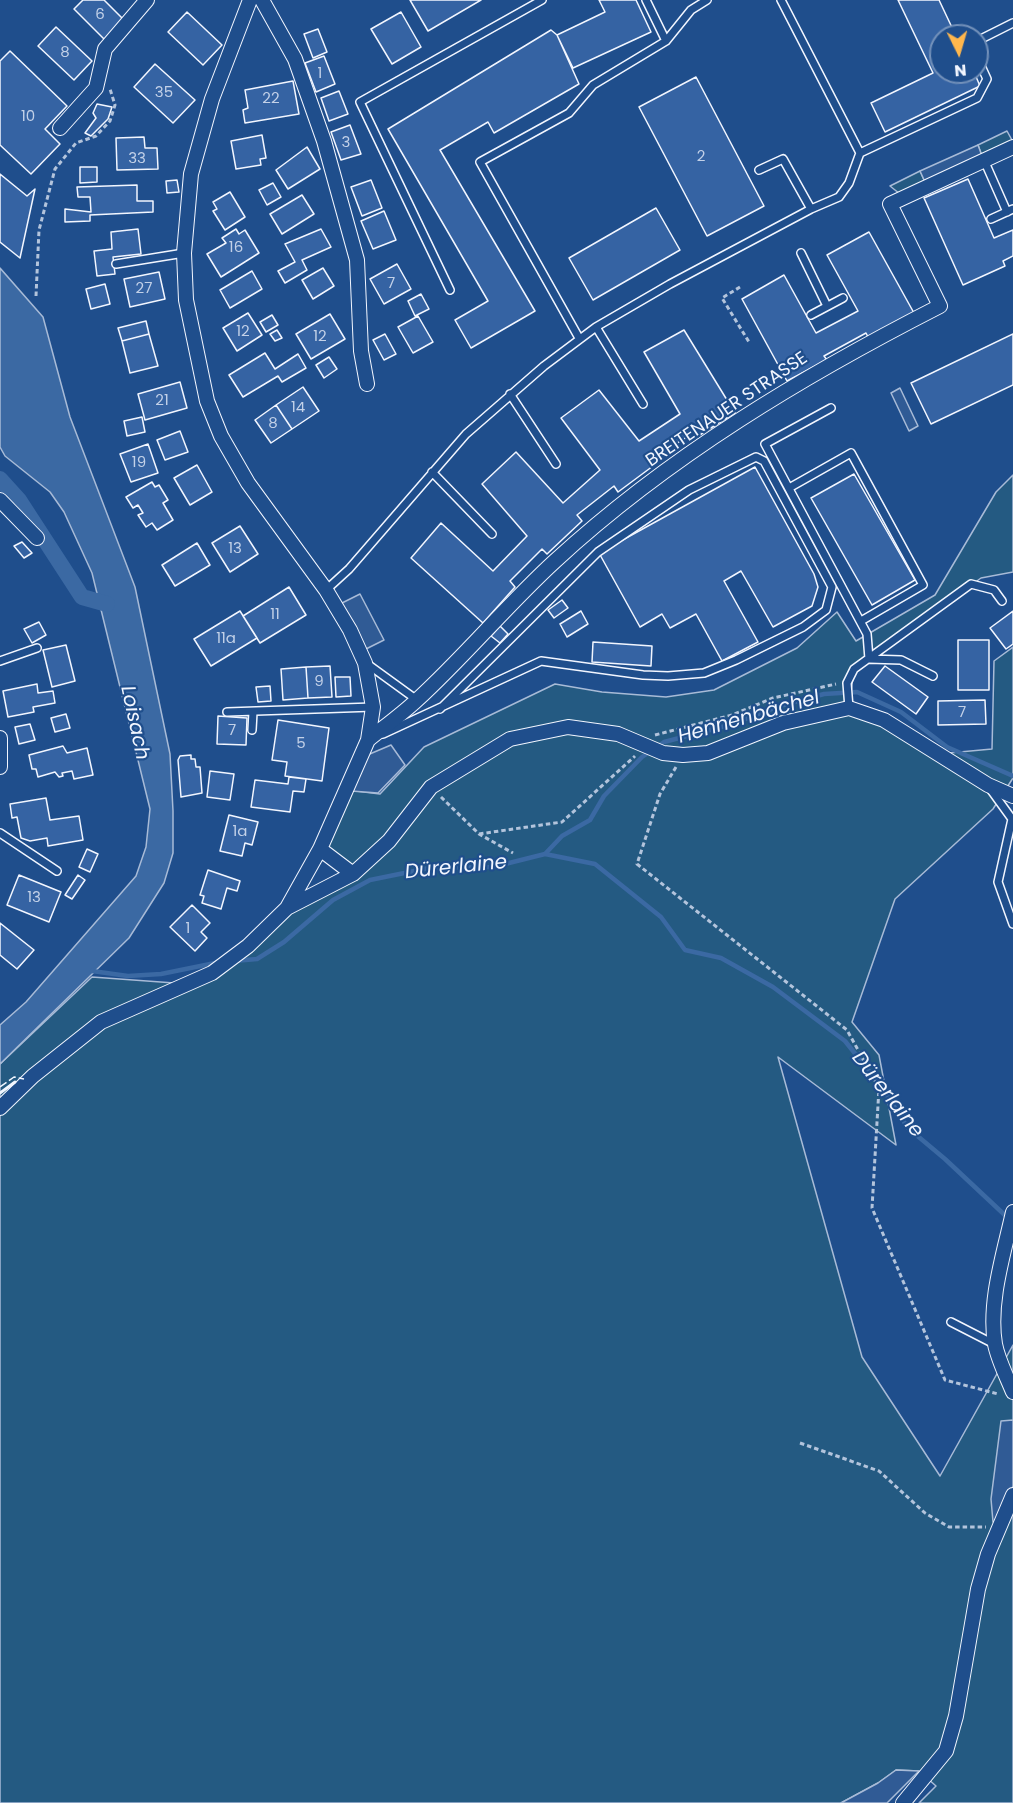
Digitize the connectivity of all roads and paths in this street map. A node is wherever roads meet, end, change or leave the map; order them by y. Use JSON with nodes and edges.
{"nodes":[{"id":1,"x":147,"y":0,"type":"edge"},
{"id":2,"x":250,"y":0,"type":"edge"},
{"id":3,"x":262,"y":0,"type":"edge"},
{"id":4,"x":542,"y":0,"type":"edge"},
{"id":5,"x":646,"y":0,"type":"edge"},
{"id":6,"x":707,"y":0,"type":"edge"},
{"id":7,"x":781,"y":0,"type":"edge"},
{"id":8,"x":1013,"y":23,"type":"edge"},
{"id":9,"x":989,"y":35,"type":"edge"},
{"id":10,"x":666,"y":41,"type":"junction"},
{"id":11,"x":101,"y":63,"type":"junction"},
{"id":12,"x":984,"y":84,"type":"edge"},
{"id":13,"x":60,"y":128,"type":"dead end"},
{"id":14,"x":1013,"y":147,"type":"edge"},
{"id":15,"x":860,"y":153,"type":"junction"},
{"id":16,"x":984,"y":160,"type":"junction"},
{"id":17,"x":759,"y":170,"type":"dead end"},
{"id":18,"x":811,"y":209,"type":"junction"},
{"id":19,"x":1010,"y":210,"type":"edge"},
{"id":20,"x":991,"y":219,"type":"dead end"},
{"id":21,"x":184,"y":253,"type":"junction"},
{"id":22,"x":801,"y":253,"type":"dead end"},
{"id":23,"x":116,"y":264,"type":"dead end"},
{"id":24,"x":740,"y":287,"type":"dead end"},
{"id":25,"x":450,"y":290,"type":"dead end"},
{"id":26,"x":36,"y":296,"type":"dead end"},
{"id":27,"x":843,"y":298,"type":"dead end"},
{"id":28,"x":827,"y":306,"type":"junction"},
{"id":29,"x":811,"y":315,"type":"dead end"},
{"id":30,"x":596,"y":327,"type":"junction"},
{"id":31,"x":579,"y":338,"type":"junction"},
{"id":32,"x":749,"y":342,"type":"dead end"},
{"id":33,"x":367,"y":384,"type":"dead end"},
{"id":34,"x":510,"y":394,"type":"junction"},
{"id":35,"x":643,"y":404,"type":"dead end"},
{"id":36,"x":831,"y":408,"type":"dead end"},
{"id":37,"x":556,"y":464,"type":"dead end"},
{"id":38,"x":432,"y":472,"type":"junction"},
{"id":39,"x":789,"y":488,"type":"junction"},
{"id":40,"x":0,"y":500,"type":"edge"},
{"id":41,"x":492,"y":534,"type":"dead end"},
{"id":42,"x":37,"y":538,"type":"dead end"},
{"id":43,"x":326,"y":590,"type":"junction"},
{"id":44,"x":1002,"y":601,"type":"dead end"},
{"id":45,"x":861,"y":621,"type":"junction"},
{"id":46,"x":37,"y":648,"type":"dead end"},
{"id":47,"x":869,"y":659,"type":"junction"},
{"id":48,"x":0,"y":662,"type":"edge"},
{"id":49,"x":365,"y":663,"type":"junction"},
{"id":50,"x":933,"y":676,"type":"dead end"},
{"id":51,"x":847,"y":683,"type":"junction"},
{"id":52,"x":417,"y":700,"type":"junction"},
{"id":53,"x":848,"y":705,"type":"junction"},
{"id":54,"x":373,"y":707,"type":"junction"},
{"id":55,"x":440,"y":709,"type":"junction"},
{"id":56,"x":227,"y":712,"type":"dead end"},
{"id":57,"x":253,"y":712,"type":"junction"},
{"id":58,"x":252,"y":730,"type":"dead end"},
{"id":59,"x":0,"y":738,"type":"edge"},
{"id":60,"x":368,"y":740,"type":"junction"},
{"id":61,"x":646,"y":740,"type":"junction"},
{"id":62,"x":683,"y":755,"type":"junction"},
{"id":63,"x":0,"y":767,"type":"edge"},
{"id":64,"x":988,"y":785,"type":"junction"},
{"id":65,"x":431,"y":787,"type":"junction"},
{"id":66,"x":1013,"y":796,"type":"edge"},
{"id":67,"x":0,"y":833,"type":"edge"},
{"id":68,"x":479,"y":834,"type":"junction"},
{"id":69,"x":320,"y":849,"type":"junction"},
{"id":70,"x":513,"y":853,"type":"dead end"},
{"id":71,"x":57,"y":871,"type":"dead end"},
{"id":72,"x":353,"y":874,"type":"junction"},
{"id":73,"x":287,"y":908,"type":"junction"},
{"id":74,"x":1013,"y":924,"type":"edge"},
{"id":75,"x":0,"y":1108,"type":"edge"},
{"id":76,"x":1013,"y":1212,"type":"edge"},
{"id":77,"x":951,"y":1322,"type":"dead end"},
{"id":78,"x":996,"y":1345,"type":"junction"},
{"id":79,"x":1007,"y":1394,"type":"edge"},
{"id":80,"x":800,"y":1443,"type":"dead end"},
{"id":81,"x":1013,"y":1495,"type":"edge"},
{"id":82,"x":998,"y":1530,"type":"junction"},
{"id":83,"x":903,"y":1803,"type":"edge"}],
"edges":[{"from":1,"to":11,"type":"street"},
{"from":2,"to":21,"type":"street"},
{"from":3,"to":33,"type":"street"},
{"from":4,"to":25,"type":"lane"},
{"from":5,"to":10,"type":"lane"},
{"from":6,"to":10,"type":"lane"},
{"from":7,"to":15,"type":"lane"},
{"from":8,"to":9,"type":"lane"},
{"from":10,"to":31,"type":"lane"},
{"from":11,"to":13,"type":"street"},
{"from":11,"to":26,"type":"path"},
{"from":12,"to":15,"type":"lane"},
{"from":14,"to":16,"type":"street","name":"BREITENAUER STRASSE"},
{"from":15,"to":18,"type":"lane"},
{"from":16,"to":19,"type":"lane"},
{"from":16,"to":52,"type":"street","name":"BREITENAUER STRASSE"},
{"from":17,"to":18,"type":"lane"},
{"from":18,"to":30,"type":"lane"},
{"from":19,"to":20,"type":"lane"},
{"from":21,"to":23,"type":"lane"},
{"from":21,"to":43,"type":"street"},
{"from":22,"to":28,"type":"lane"},
{"from":24,"to":32,"type":"path"},
{"from":27,"to":28,"type":"lane"},
{"from":28,"to":29,"type":"lane"},
{"from":30,"to":31,"type":"lane"},
{"from":30,"to":35,"type":"lane"},
{"from":31,"to":34,"type":"lane"},
{"from":34,"to":37,"type":"lane"},
{"from":34,"to":38,"type":"lane"},
{"from":36,"to":39,"type":"lane"},
{"from":38,"to":41,"type":"lane"},
{"from":38,"to":43,"type":"lane"},
{"from":39,"to":45,"type":"lane"},
{"from":39,"to":45,"type":"lane"},
{"from":40,"to":42,"type":"street"},
{"from":43,"to":49,"type":"street"},
{"from":44,"to":47,"type":"lane"},
{"from":45,"to":47,"type":"lane"},
{"from":46,"to":48,"type":"lane"},
{"from":47,"to":50,"type":"lane"},
{"from":47,"to":51,"type":"lane"},
{"from":49,"to":52,"type":"lane"},
{"from":49,"to":54,"type":"street"},
{"from":51,"to":53,"type":"lane"},
{"from":51,"to":61,"type":"path"},
{"from":52,"to":60,"type":"street","name":"BREITENAUER STRASSE"},
{"from":53,"to":62,"type":"street"},
{"from":53,"to":64,"type":"street"},
{"from":54,"to":57,"type":"lane"},
{"from":54,"to":60,"type":"street"},
{"from":55,"to":55,"type":"lane"},
{"from":55,"to":60,"type":"lane"},
{"from":56,"to":57,"type":"lane"},
{"from":57,"to":58,"type":"lane"},
{"from":59,"to":63,"type":"street"},
{"from":60,"to":69,"type":"street"},
{"from":61,"to":62,"type":"street"},
{"from":61,"to":65,"type":"street"},
{"from":61,"to":68,"type":"path"},
{"from":62,"to":79,"type":"path"},
{"from":64,"to":66,"type":"street"},
{"from":64,"to":74,"type":"lane"},
{"from":65,"to":68,"type":"path"},
{"from":65,"to":72,"type":"street"},
{"from":67,"to":71,"type":"lane"},
{"from":68,"to":70,"type":"path"},
{"from":69,"to":72,"type":"street"},
{"from":69,"to":73,"type":"street"},
{"from":72,"to":73,"type":"street"},
{"from":73,"to":75,"type":"street"},
{"from":76,"to":78,"type":"street"},
{"from":77,"to":78,"type":"lane"},
{"from":78,"to":79,"type":"street"},
{"from":80,"to":82,"type":"path"},
{"from":81,"to":82,"type":"street"},
{"from":82,"to":83,"type":"street"}]}
